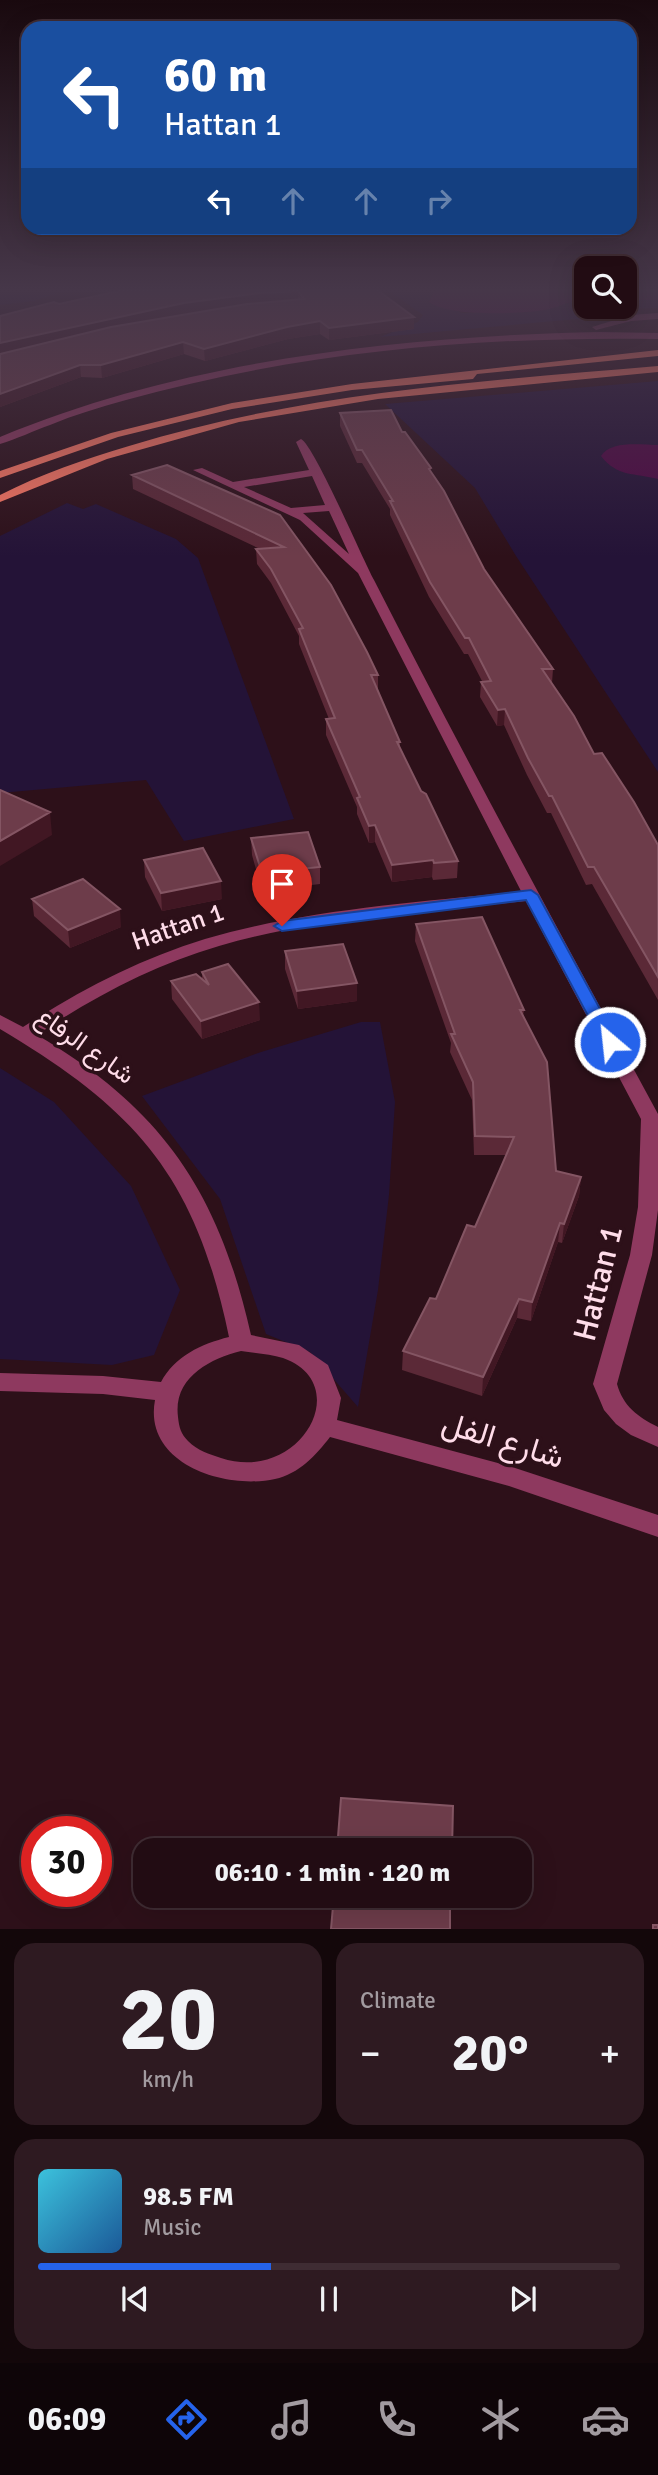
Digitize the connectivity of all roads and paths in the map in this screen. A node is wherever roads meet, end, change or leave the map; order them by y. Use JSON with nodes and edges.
{"nodes":[{"id":1,"x":209,"y":377,"type":"edge"},
{"id":2,"x":442,"y":377,"type":"edge"},
{"id":3,"x":446,"y":377,"type":"edge"},
{"id":4,"x":574,"y":377,"type":"edge"},
{"id":5,"x":433,"y":378,"type":"junction"},
{"id":6,"x":658,"y":379,"type":"edge"},
{"id":7,"x":449,"y":389,"type":"junction"},
{"id":8,"x":0,"y":440,"type":"edge"},
{"id":9,"x":301,"y":442,"type":"dead end"},
{"id":10,"x":198,"y":470,"type":"dead end"},
{"id":11,"x":317,"y":472,"type":"junction"},
{"id":12,"x":0,"y":475,"type":"edge"},
{"id":13,"x":232,"y":485,"type":"junction"},
{"id":14,"x":0,"y":499,"type":"edge"},
{"id":15,"x":335,"y":507,"type":"junction"},
{"id":16,"x":293,"y":511,"type":"junction"},
{"id":17,"x":367,"y":579,"type":"junction"},
{"id":18,"x":531,"y":895,"type":"junction"},
{"id":19,"x":0,"y":1021,"type":"edge"},
{"id":20,"x":25,"y":1034,"type":"junction"},
{"id":21,"x":654,"y":1124,"type":"edge"},
{"id":22,"x":649,"y":1256,"type":"edge"},
{"id":23,"x":241,"y":1342,"type":"junction"},
{"id":24,"x":0,"y":1382,"type":"edge"},
{"id":25,"x":167,"y":1392,"type":"junction"},
{"id":26,"x":326,"y":1426,"type":"junction"},
{"id":27,"x":658,"y":1437,"type":"edge"},
{"id":28,"x":658,"y":1526,"type":"edge"}],
"edges":[{"from":1,"to":8,"type":"street"},
{"from":2,"to":5,"type":"main road"},
{"from":3,"to":5,"type":"main road"},
{"from":4,"to":7,"type":"main road"},
{"from":5,"to":12,"type":"main road"},
{"from":6,"to":7,"type":"main road"},
{"from":7,"to":14,"type":"main road"},
{"from":9,"to":11,"type":"street","name":"Hattan 1"},
{"from":10,"to":13,"type":"street"},
{"from":11,"to":13,"type":"street"},
{"from":11,"to":15,"type":"street","name":"Hattan 1"},
{"from":13,"to":16,"type":"street"},
{"from":15,"to":16,"type":"street"},
{"from":15,"to":17,"type":"street","name":"Hattan 1"},
{"from":16,"to":17,"type":"street"},
{"from":17,"to":18,"type":"street","name":"Hattan 1"},
{"from":18,"to":20,"type":"street","name":"Hattan 1"},
{"from":18,"to":21,"type":"street","name":"Hattan 1"},
{"from":19,"to":20,"type":"street","name":"شارع الرفاع"},
{"from":20,"to":23,"type":"street","name":"شارع الرفاع"},
{"from":21,"to":22,"type":"street","name":"Hattan 1"},
{"from":22,"to":27,"type":"street","name":"Hattan 1"},
{"from":23,"to":25,"type":"street"},
{"from":23,"to":26,"type":"street"},
{"from":24,"to":25,"type":"street"},
{"from":25,"to":26,"type":"street"},
{"from":26,"to":28,"type":"street","name":"شارع الفل"}]}
